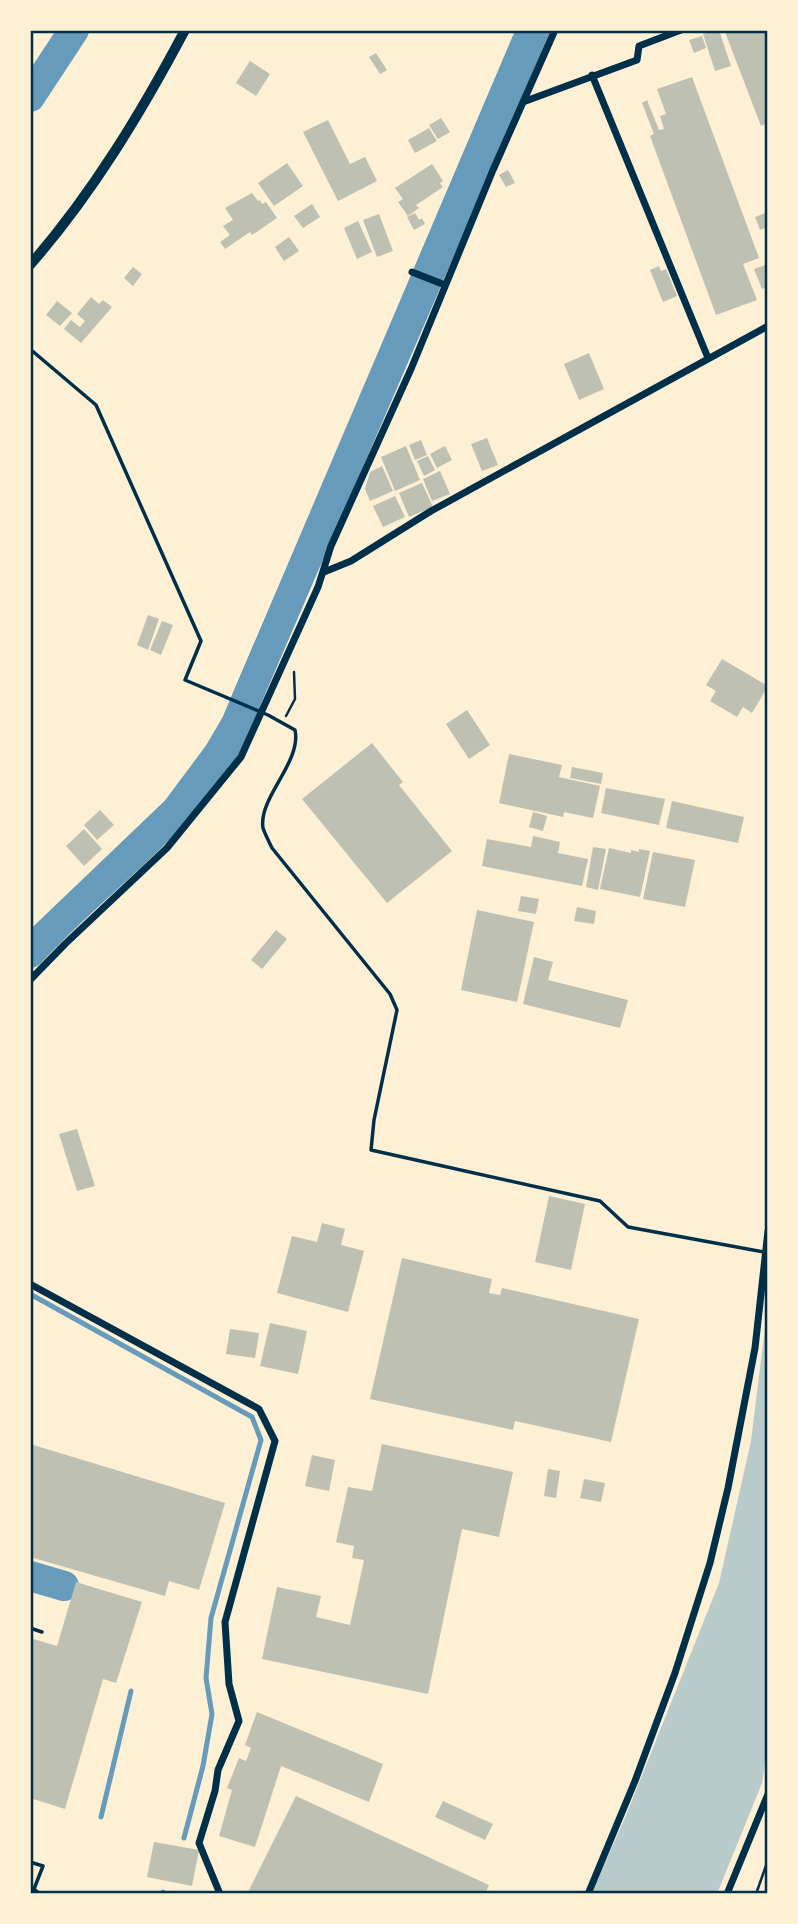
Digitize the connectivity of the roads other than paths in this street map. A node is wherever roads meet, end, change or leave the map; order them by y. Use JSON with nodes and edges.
{"nodes":[{"id":1,"x":185,"y":30,"type":"edge"},
{"id":2,"x":555,"y":30,"type":"edge"},
{"id":3,"x":681,"y":30,"type":"edge"},
{"id":4,"x":592,"y":75,"type":"junction"},
{"id":5,"x":523,"y":102,"type":"junction"},
{"id":6,"x":30,"y":265,"type":"edge"},
{"id":7,"x":412,"y":272,"type":"dead end"},
{"id":8,"x":445,"y":285,"type":"junction"},
{"id":9,"x":768,"y":326,"type":"edge"},
{"id":10,"x":30,"y":349,"type":"edge"},
{"id":11,"x":708,"y":358,"type":"junction"},
{"id":12,"x":324,"y":572,"type":"junction"},
{"id":13,"x":30,"y":981,"type":"edge"},
{"id":14,"x":768,"y":1231,"type":"edge"},
{"id":15,"x":766,"y":1252,"type":"junction"},
{"id":16,"x":30,"y":1284,"type":"edge"},
{"id":17,"x":30,"y":1628,"type":"edge"},
{"id":18,"x":42,"y":1632,"type":"dead end"},
{"id":19,"x":768,"y":1794,"type":"edge"},
{"id":20,"x":30,"y":1862,"type":"edge"},
{"id":21,"x":32,"y":1889,"type":"edge"},
{"id":22,"x":40,"y":1894,"type":"edge"},
{"id":23,"x":220,"y":1894,"type":"edge"},
{"id":24,"x":588,"y":1894,"type":"edge"},
{"id":25,"x":727,"y":1894,"type":"edge"}],
"edges":[{"from":1,"to":6,"type":"street"},
{"from":2,"to":5,"type":"street"},
{"from":3,"to":4,"type":"street"},
{"from":4,"to":5,"type":"street"},
{"from":4,"to":11,"type":"street"},
{"from":5,"to":8,"type":"street"},
{"from":7,"to":8,"type":"street"},
{"from":8,"to":12,"type":"street"},
{"from":9,"to":11,"type":"street"},
{"from":10,"to":15,"type":"lane"},
{"from":11,"to":12,"type":"street"},
{"from":12,"to":13,"type":"street"},
{"from":14,"to":15,"type":"street"},
{"from":15,"to":24,"type":"street"},
{"from":16,"to":23,"type":"street"},
{"from":17,"to":18,"type":"lane"},
{"from":19,"to":25,"type":"street"},
{"from":20,"to":21,"type":"lane"},
{"from":21,"to":22,"type":"lane"}]}
